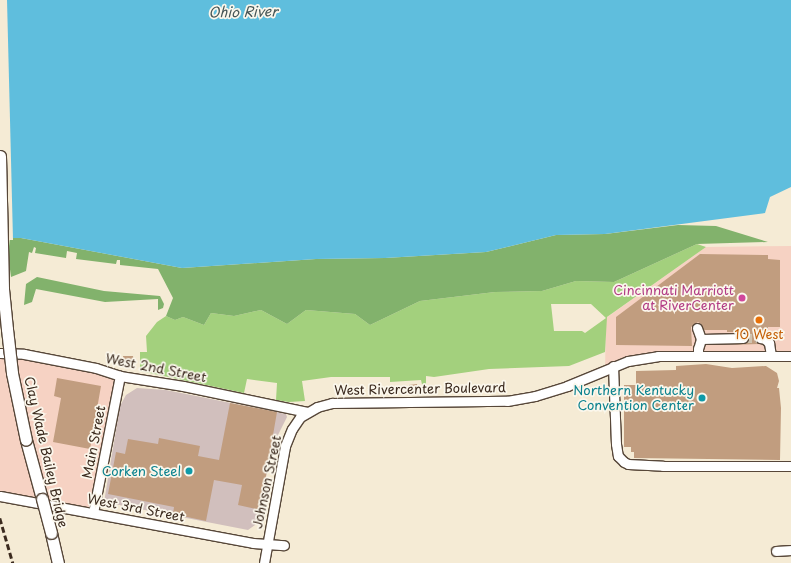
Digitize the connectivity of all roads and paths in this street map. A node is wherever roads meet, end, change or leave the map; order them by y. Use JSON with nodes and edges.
{"nodes":[{"id":1,"x":0,"y":156,"type":"edge"},
{"id":2,"x":698,"y":328,"type":"dead end"},
{"id":3,"x":743,"y":338,"type":"tunnel mouth"},
{"id":4,"x":760,"y":338,"type":"dead end"},
{"id":5,"x":701,"y":339,"type":"junction"},
{"id":6,"x":0,"y":354,"type":"edge"},
{"id":7,"x":770,"y":355,"type":"junction"},
{"id":8,"x":698,"y":356,"type":"junction"},
{"id":9,"x":791,"y":356,"type":"edge"},
{"id":10,"x":613,"y":366,"type":"junction"},
{"id":11,"x":120,"y":376,"type":"junction"},
{"id":12,"x":307,"y":412,"type":"junction"},
{"id":13,"x":791,"y":466,"type":"edge"},
{"id":14,"x":0,"y":496,"type":"edge"},
{"id":15,"x":93,"y":513,"type":"junction"},
{"id":16,"x":267,"y":544,"type":"junction"},
{"id":17,"x":284,"y":545,"type":"dead end"},
{"id":18,"x":791,"y":550,"type":"edge"},
{"id":19,"x":776,"y":551,"type":"dead end"},
{"id":20,"x":58,"y":563,"type":"edge"},
{"id":21,"x":264,"y":563,"type":"edge"}],
"edges":[{"from":1,"to":20,"type":"main road","name":"Clay Wade Bailey Bridge","bridge":true},
{"from":2,"to":5,"type":"street"},
{"from":3,"to":5,"type":"street"},
{"from":4,"to":7,"type":"street"},
{"from":5,"to":8,"type":"street"},
{"from":6,"to":11,"type":"street","name":"West 2nd Street"},
{"from":7,"to":8,"type":"street","name":"West Rivercenter Boulevard"},
{"from":7,"to":9,"type":"street","name":"West Rivercenter Boulevard"},
{"from":8,"to":10,"type":"street","name":"West Rivercenter Boulevard"},
{"from":10,"to":12,"type":"street","name":"West Rivercenter Boulevard"},
{"from":10,"to":13,"type":"street"},
{"from":11,"to":12,"type":"street","name":"West 2nd Street"},
{"from":11,"to":15,"type":"street","name":"Main Street"},
{"from":12,"to":16,"type":"street","name":"Johnson Street"},
{"from":14,"to":15,"type":"street","name":"West 3rd Street"},
{"from":15,"to":16,"type":"street","name":"West 3rd Street"},
{"from":16,"to":17,"type":"street","name":"West 3rd Street"},
{"from":16,"to":21,"type":"street","name":"Johnson Street"},
{"from":18,"to":19,"type":"street"}]}
